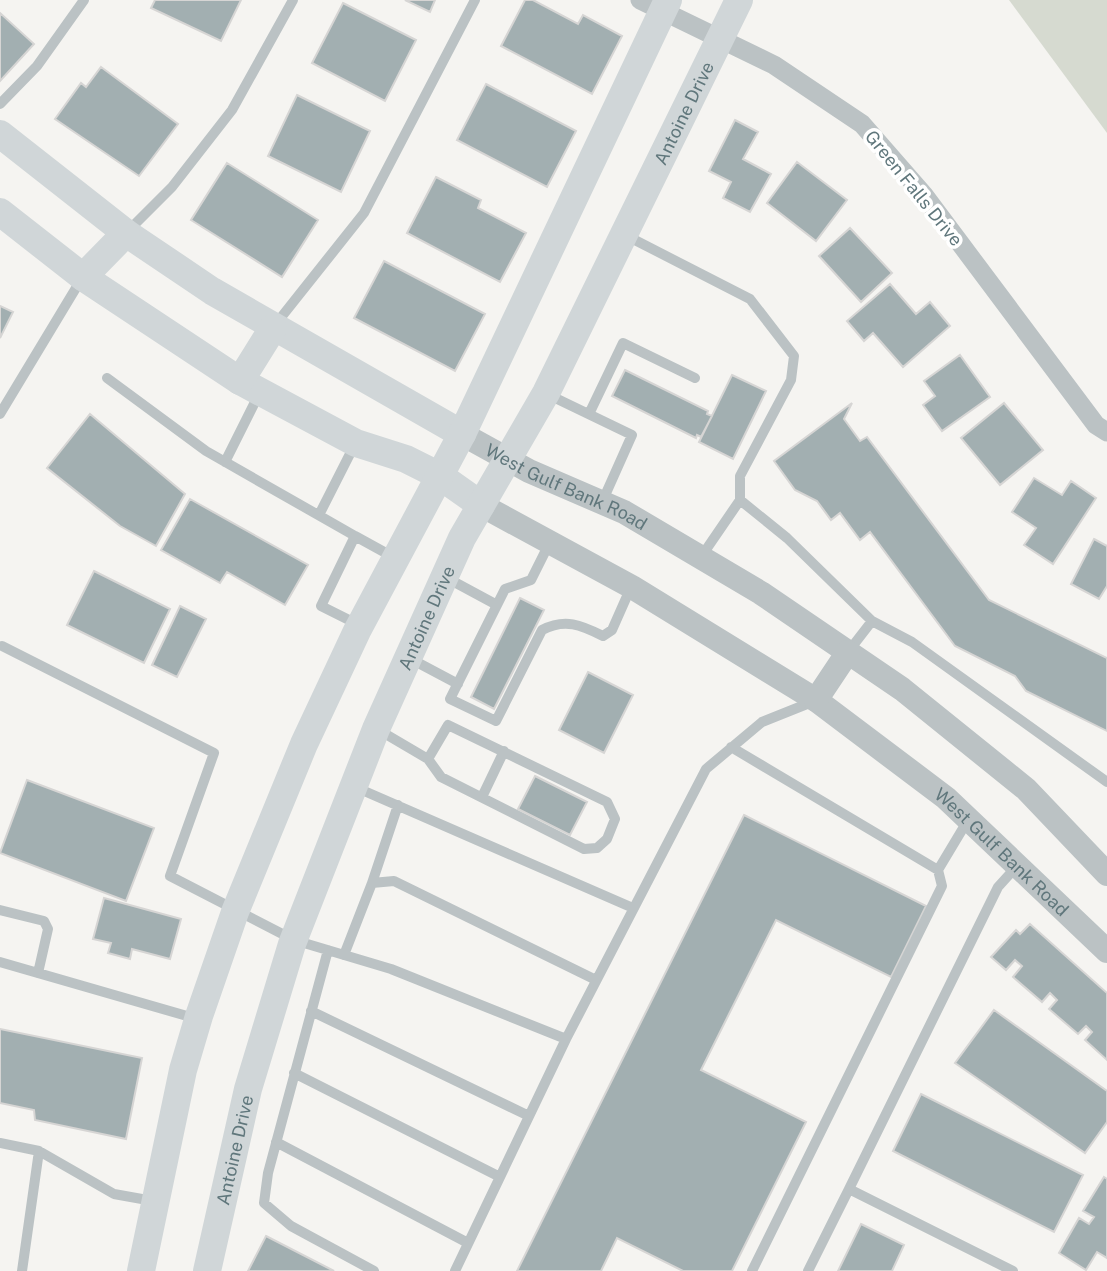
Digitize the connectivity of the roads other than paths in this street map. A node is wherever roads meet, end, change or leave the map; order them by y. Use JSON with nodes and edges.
{"nodes":[{"id":1,"x":84,"y":0,"type":"edge"},
{"id":2,"x":293,"y":0,"type":"edge"},
{"id":3,"x":475,"y":0,"type":"edge"},
{"id":4,"x":739,"y":0,"type":"edge"},
{"id":5,"x":657,"y":4,"type":"edge"},
{"id":6,"x":721,"y":39,"type":"junction"},
{"id":7,"x":0,"y":104,"type":"edge"},
{"id":8,"x":0,"y":134,"type":"edge"},
{"id":9,"x":0,"y":212,"type":"edge"},
{"id":10,"x":126,"y":233,"type":"junction"},
{"id":11,"x":624,"y":235,"type":"junction"},
{"id":12,"x":83,"y":277,"type":"junction"},
{"id":13,"x":273,"y":328,"type":"junction"},
{"id":14,"x":107,"y":377,"type":"dead end"},
{"id":15,"x":695,"y":378,"type":"dead end"},
{"id":16,"x":250,"y":386,"type":"junction"},
{"id":17,"x":546,"y":393,"type":"junction"},
{"id":18,"x":0,"y":414,"type":"edge"},
{"id":19,"x":589,"y":414,"type":"junction"},
{"id":20,"x":1107,"y":432,"type":"edge"},
{"id":21,"x":462,"y":434,"type":"junction"},
{"id":22,"x":356,"y":443,"type":"junction"},
{"id":23,"x":507,"y":460,"type":"junction"},
{"id":24,"x":225,"y":462,"type":"junction"},
{"id":25,"x":440,"y":476,"type":"junction"},
{"id":26,"x":603,"y":500,"type":"junction"},
{"id":27,"x":740,"y":500,"type":"junction"},
{"id":28,"x":481,"y":505,"type":"junction"},
{"id":29,"x":319,"y":515,"type":"junction"},
{"id":30,"x":355,"y":536,"type":"junction"},
{"id":31,"x":550,"y":544,"type":"junction"},
{"id":32,"x":701,"y":557,"type":"junction"},
{"id":33,"x":396,"y":558,"type":"junction"},
{"id":34,"x":444,"y":576,"type":"junction"},
{"id":35,"x":632,"y":587,"type":"junction"},
{"id":36,"x":497,"y":605,"type":"junction"},
{"id":37,"x":872,"y":621,"type":"junction"},
{"id":38,"x":360,"y":625,"type":"junction"},
{"id":39,"x":2,"y":646,"type":"edge"},
{"id":40,"x":848,"y":652,"type":"junction"},
{"id":41,"x":407,"y":657,"type":"junction"},
{"id":42,"x":458,"y":684,"type":"junction"},
{"id":43,"x":816,"y":700,"type":"junction"},
{"id":44,"x":376,"y":729,"type":"junction"},
{"id":45,"x":731,"y":747,"type":"junction"},
{"id":46,"x":504,"y":751,"type":"junction"},
{"id":47,"x":428,"y":759,"type":"junction"},
{"id":48,"x":1107,"y":782,"type":"edge"},
{"id":49,"x":355,"y":787,"type":"junction"},
{"id":50,"x":482,"y":797,"type":"junction"},
{"id":51,"x":398,"y":805,"type":"junction"},
{"id":52,"x":969,"y":820,"type":"junction"},
{"id":53,"x":1017,"y":865,"type":"junction"},
{"id":54,"x":938,"y":870,"type":"junction"},
{"id":55,"x":1107,"y":874,"type":"edge"},
{"id":56,"x":372,"y":883,"type":"junction"},
{"id":57,"x":634,"y":908,"type":"junction"},
{"id":58,"x":0,"y":910,"type":"edge"},
{"id":59,"x":235,"y":912,"type":"junction"},
{"id":60,"x":294,"y":940,"type":"junction"},
{"id":61,"x":328,"y":950,"type":"junction"},
{"id":62,"x":1107,"y":951,"type":"edge"},
{"id":63,"x":344,"y":955,"type":"junction"},
{"id":64,"x":0,"y":962,"type":"edge"},
{"id":65,"x":38,"y":973,"type":"junction"},
{"id":66,"x":596,"y":980,"type":"junction"},
{"id":67,"x":311,"y":1012,"type":"junction"},
{"id":68,"x":198,"y":1019,"type":"junction"},
{"id":69,"x":566,"y":1039,"type":"junction"},
{"id":70,"x":295,"y":1073,"type":"junction"},
{"id":71,"x":529,"y":1116,"type":"junction"},
{"id":72,"x":276,"y":1142,"type":"junction"},
{"id":73,"x":0,"y":1143,"type":"edge"},
{"id":74,"x":39,"y":1151,"type":"junction"},
{"id":75,"x":500,"y":1177,"type":"junction"},
{"id":76,"x":849,"y":1189,"type":"junction"},
{"id":77,"x":153,"y":1201,"type":"junction"},
{"id":78,"x":468,"y":1243,"type":"junction"},
{"id":79,"x":22,"y":1271,"type":"edge"},
{"id":80,"x":141,"y":1271,"type":"edge"},
{"id":81,"x":207,"y":1271,"type":"edge"},
{"id":82,"x":374,"y":1271,"type":"edge"},
{"id":83,"x":455,"y":1271,"type":"edge"},
{"id":84,"x":752,"y":1271,"type":"edge"},
{"id":85,"x":808,"y":1271,"type":"edge"},
{"id":86,"x":1013,"y":1271,"type":"edge"}],
"edges":[{"from":1,"to":7,"type":"lane"},
{"from":2,"to":10,"type":"lane"},
{"from":3,"to":13,"type":"lane"},
{"from":4,"to":6,"type":"main road","name":"Antoine Drive"},
{"from":5,"to":6,"type":"street","name":"Green Falls Drive"},
{"from":5,"to":21,"type":"main road"},
{"from":6,"to":11,"type":"main road","name":"Antoine Drive"},
{"from":6,"to":20,"type":"street","name":"Green Falls Drive"},
{"from":8,"to":10,"type":"main road","name":"West Gulf Bank Road"},
{"from":9,"to":12,"type":"main road","name":"West Gulf Bank Road"},
{"from":10,"to":12,"type":"main road"},
{"from":10,"to":13,"type":"main road","name":"West Gulf Bank Road"},
{"from":11,"to":17,"type":"main road","name":"Antoine Drive"},
{"from":11,"to":27,"type":"lane"},
{"from":12,"to":16,"type":"main road","name":"West Gulf Bank Road"},
{"from":12,"to":18,"type":"lane"},
{"from":13,"to":16,"type":"main road"},
{"from":13,"to":21,"type":"main road","name":"West Gulf Bank Road"},
{"from":14,"to":24,"type":"lane"},
{"from":15,"to":19,"type":"lane"},
{"from":16,"to":22,"type":"main road","name":"West Gulf Bank Road"},
{"from":16,"to":24,"type":"lane"},
{"from":17,"to":19,"type":"lane"},
{"from":17,"to":23,"type":"main road","name":"Antoine Drive"},
{"from":19,"to":26,"type":"lane"},
{"from":21,"to":23,"type":"street","name":"West Gulf Bank Road"},
{"from":21,"to":25,"type":"main road"},
{"from":22,"to":25,"type":"main road","name":"West Gulf Bank Road"},
{"from":22,"to":29,"type":"lane"},
{"from":23,"to":26,"type":"street","name":"West Gulf Bank Road"},
{"from":23,"to":28,"type":"main road","name":"Antoine Drive"},
{"from":24,"to":29,"type":"lane"},
{"from":25,"to":28,"type":"main road","name":"West Gulf Bank Road"},
{"from":25,"to":33,"type":"main road"},
{"from":26,"to":32,"type":"street","name":"West Gulf Bank Road"},
{"from":27,"to":32,"type":"lane"},
{"from":27,"to":37,"type":"lane"},
{"from":28,"to":31,"type":"street","name":"West Gulf Bank Road"},
{"from":28,"to":34,"type":"main road","name":"Antoine Drive"},
{"from":29,"to":30,"type":"lane"},
{"from":30,"to":33,"type":"lane"},
{"from":30,"to":38,"type":"lane"},
{"from":31,"to":35,"type":"street","name":"West Gulf Bank Road"},
{"from":31,"to":36,"type":"lane"},
{"from":32,"to":40,"type":"street","name":"West Gulf Bank Road"},
{"from":33,"to":38,"type":"main road"},
{"from":34,"to":36,"type":"lane"},
{"from":34,"to":41,"type":"main road","name":"Antoine Drive"},
{"from":35,"to":42,"type":"lane"},
{"from":35,"to":43,"type":"street","name":"West Gulf Bank Road"},
{"from":36,"to":42,"type":"lane"},
{"from":37,"to":40,"type":"lane"},
{"from":37,"to":48,"type":"lane"},
{"from":38,"to":59,"type":"main road"},
{"from":39,"to":59,"type":"lane"},
{"from":40,"to":43,"type":"street"},
{"from":40,"to":55,"type":"street","name":"West Gulf Bank Road"},
{"from":41,"to":42,"type":"lane"},
{"from":41,"to":44,"type":"main road","name":"Antoine Drive"},
{"from":43,"to":45,"type":"lane"},
{"from":43,"to":52,"type":"street","name":"West Gulf Bank Road"},
{"from":44,"to":47,"type":"lane"},
{"from":44,"to":49,"type":"main road","name":"Antoine Drive"},
{"from":45,"to":54,"type":"lane"},
{"from":45,"to":57,"type":"lane"},
{"from":46,"to":47,"type":"lane"},
{"from":46,"to":50,"type":"lane"},
{"from":46,"to":50,"type":"lane"},
{"from":47,"to":50,"type":"lane"},
{"from":49,"to":51,"type":"lane"},
{"from":49,"to":60,"type":"main road","name":"Antoine Drive"},
{"from":51,"to":56,"type":"lane"},
{"from":51,"to":57,"type":"lane"},
{"from":52,"to":53,"type":"street","name":"West Gulf Bank Road"},
{"from":52,"to":54,"type":"lane"},
{"from":53,"to":62,"type":"street","name":"West Gulf Bank Road"},
{"from":53,"to":76,"type":"lane"},
{"from":54,"to":84,"type":"lane"},
{"from":56,"to":63,"type":"lane"},
{"from":56,"to":66,"type":"lane"},
{"from":57,"to":66,"type":"lane"},
{"from":58,"to":65,"type":"lane"},
{"from":59,"to":60,"type":"lane"},
{"from":59,"to":68,"type":"main road"},
{"from":60,"to":61,"type":"lane"},
{"from":60,"to":81,"type":"main road","name":"Antoine Drive"},
{"from":61,"to":63,"type":"lane"},
{"from":61,"to":67,"type":"lane"},
{"from":63,"to":69,"type":"lane"},
{"from":64,"to":65,"type":"lane"},
{"from":65,"to":68,"type":"lane"},
{"from":66,"to":69,"type":"lane"},
{"from":67,"to":70,"type":"lane"},
{"from":67,"to":71,"type":"lane"},
{"from":68,"to":77,"type":"main road"},
{"from":69,"to":71,"type":"lane"},
{"from":70,"to":72,"type":"lane"},
{"from":70,"to":75,"type":"lane"},
{"from":71,"to":75,"type":"lane"},
{"from":72,"to":78,"type":"lane"},
{"from":72,"to":82,"type":"lane"},
{"from":73,"to":74,"type":"lane"},
{"from":74,"to":77,"type":"lane"},
{"from":74,"to":79,"type":"lane"},
{"from":75,"to":78,"type":"lane"},
{"from":76,"to":85,"type":"lane"},
{"from":76,"to":86,"type":"lane"},
{"from":77,"to":80,"type":"main road"},
{"from":78,"to":83,"type":"lane"}]}
